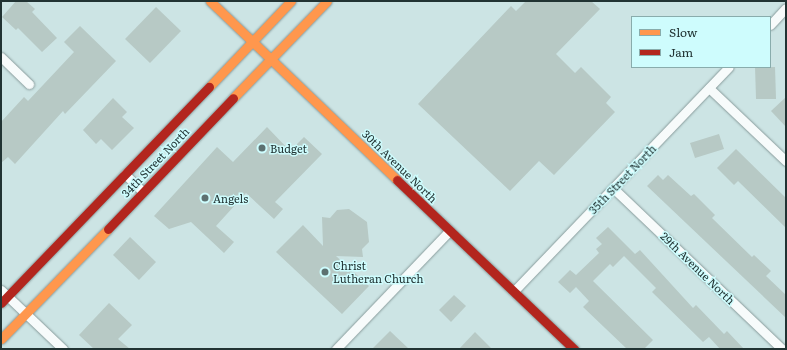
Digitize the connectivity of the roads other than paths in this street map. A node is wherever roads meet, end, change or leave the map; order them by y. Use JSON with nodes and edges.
{"nodes":[{"id":1,"x":210,"y":1,"type":"edge"},
{"id":2,"x":291,"y":1,"type":"edge"},
{"id":3,"x":327,"y":1,"type":"edge"},
{"id":4,"x":786,"y":8,"type":"edge"},
{"id":5,"x":771,"y":24,"type":"edge"},
{"id":6,"x":253,"y":40,"type":"junction"},
{"id":7,"x":1,"y":56,"type":"edge"},
{"id":8,"x":271,"y":59,"type":"junction"},
{"id":9,"x":728,"y":68,"type":"edge"},
{"id":10,"x":29,"y":84,"type":"dead end"},
{"id":11,"x":709,"y":88,"type":"junction"},
{"id":12,"x":786,"y":162,"type":"edge"},
{"id":13,"x":125,"y":174,"type":"junction"},
{"id":14,"x":613,"y":188,"type":"junction"},
{"id":15,"x":143,"y":192,"type":"junction"},
{"id":16,"x":449,"y":231,"type":"junction"},
{"id":17,"x":514,"y":291,"type":"junction"},
{"id":18,"x":3,"y":296,"type":"edge"},
{"id":19,"x":26,"y":314,"type":"junction"},
{"id":20,"x":1,"y":339,"type":"edge"},
{"id":21,"x":63,"y":349,"type":"edge"},
{"id":22,"x":336,"y":349,"type":"edge"},
{"id":23,"x":574,"y":349,"type":"edge"},
{"id":24,"x":782,"y":349,"type":"edge"}],
"edges":[{"from":1,"to":6,"type":"main road","name":"30th Avenue North"},
{"from":2,"to":6,"type":"main road","name":"34th Street North"},
{"from":3,"to":8,"type":"main road","name":"34th Street North"},
{"from":4,"to":5,"type":"street"},
{"from":6,"to":8,"type":"main road","name":"30th Avenue North"},
{"from":6,"to":13,"type":"main road","name":"34th Street North"},
{"from":7,"to":10,"type":"street"},
{"from":8,"to":15,"type":"main road","name":"34th Street North"},
{"from":8,"to":16,"type":"main road","name":"30th Avenue North"},
{"from":9,"to":11,"type":"street","name":"35th Street North"},
{"from":11,"to":12,"type":"street"},
{"from":11,"to":14,"type":"street","name":"35th Street North"},
{"from":13,"to":15,"type":"street"},
{"from":13,"to":18,"type":"main road","name":"34th Street North"},
{"from":14,"to":17,"type":"street","name":"35th Street North"},
{"from":14,"to":24,"type":"street","name":"29th Avenue North"},
{"from":15,"to":19,"type":"main road","name":"34th Street North"},
{"from":16,"to":17,"type":"main road","name":"30th Avenue North"},
{"from":16,"to":22,"type":"street"},
{"from":17,"to":23,"type":"main road","name":"30th Avenue North"},
{"from":18,"to":19,"type":"street"},
{"from":19,"to":20,"type":"main road","name":"34th Street North"},
{"from":19,"to":21,"type":"street"}]}
